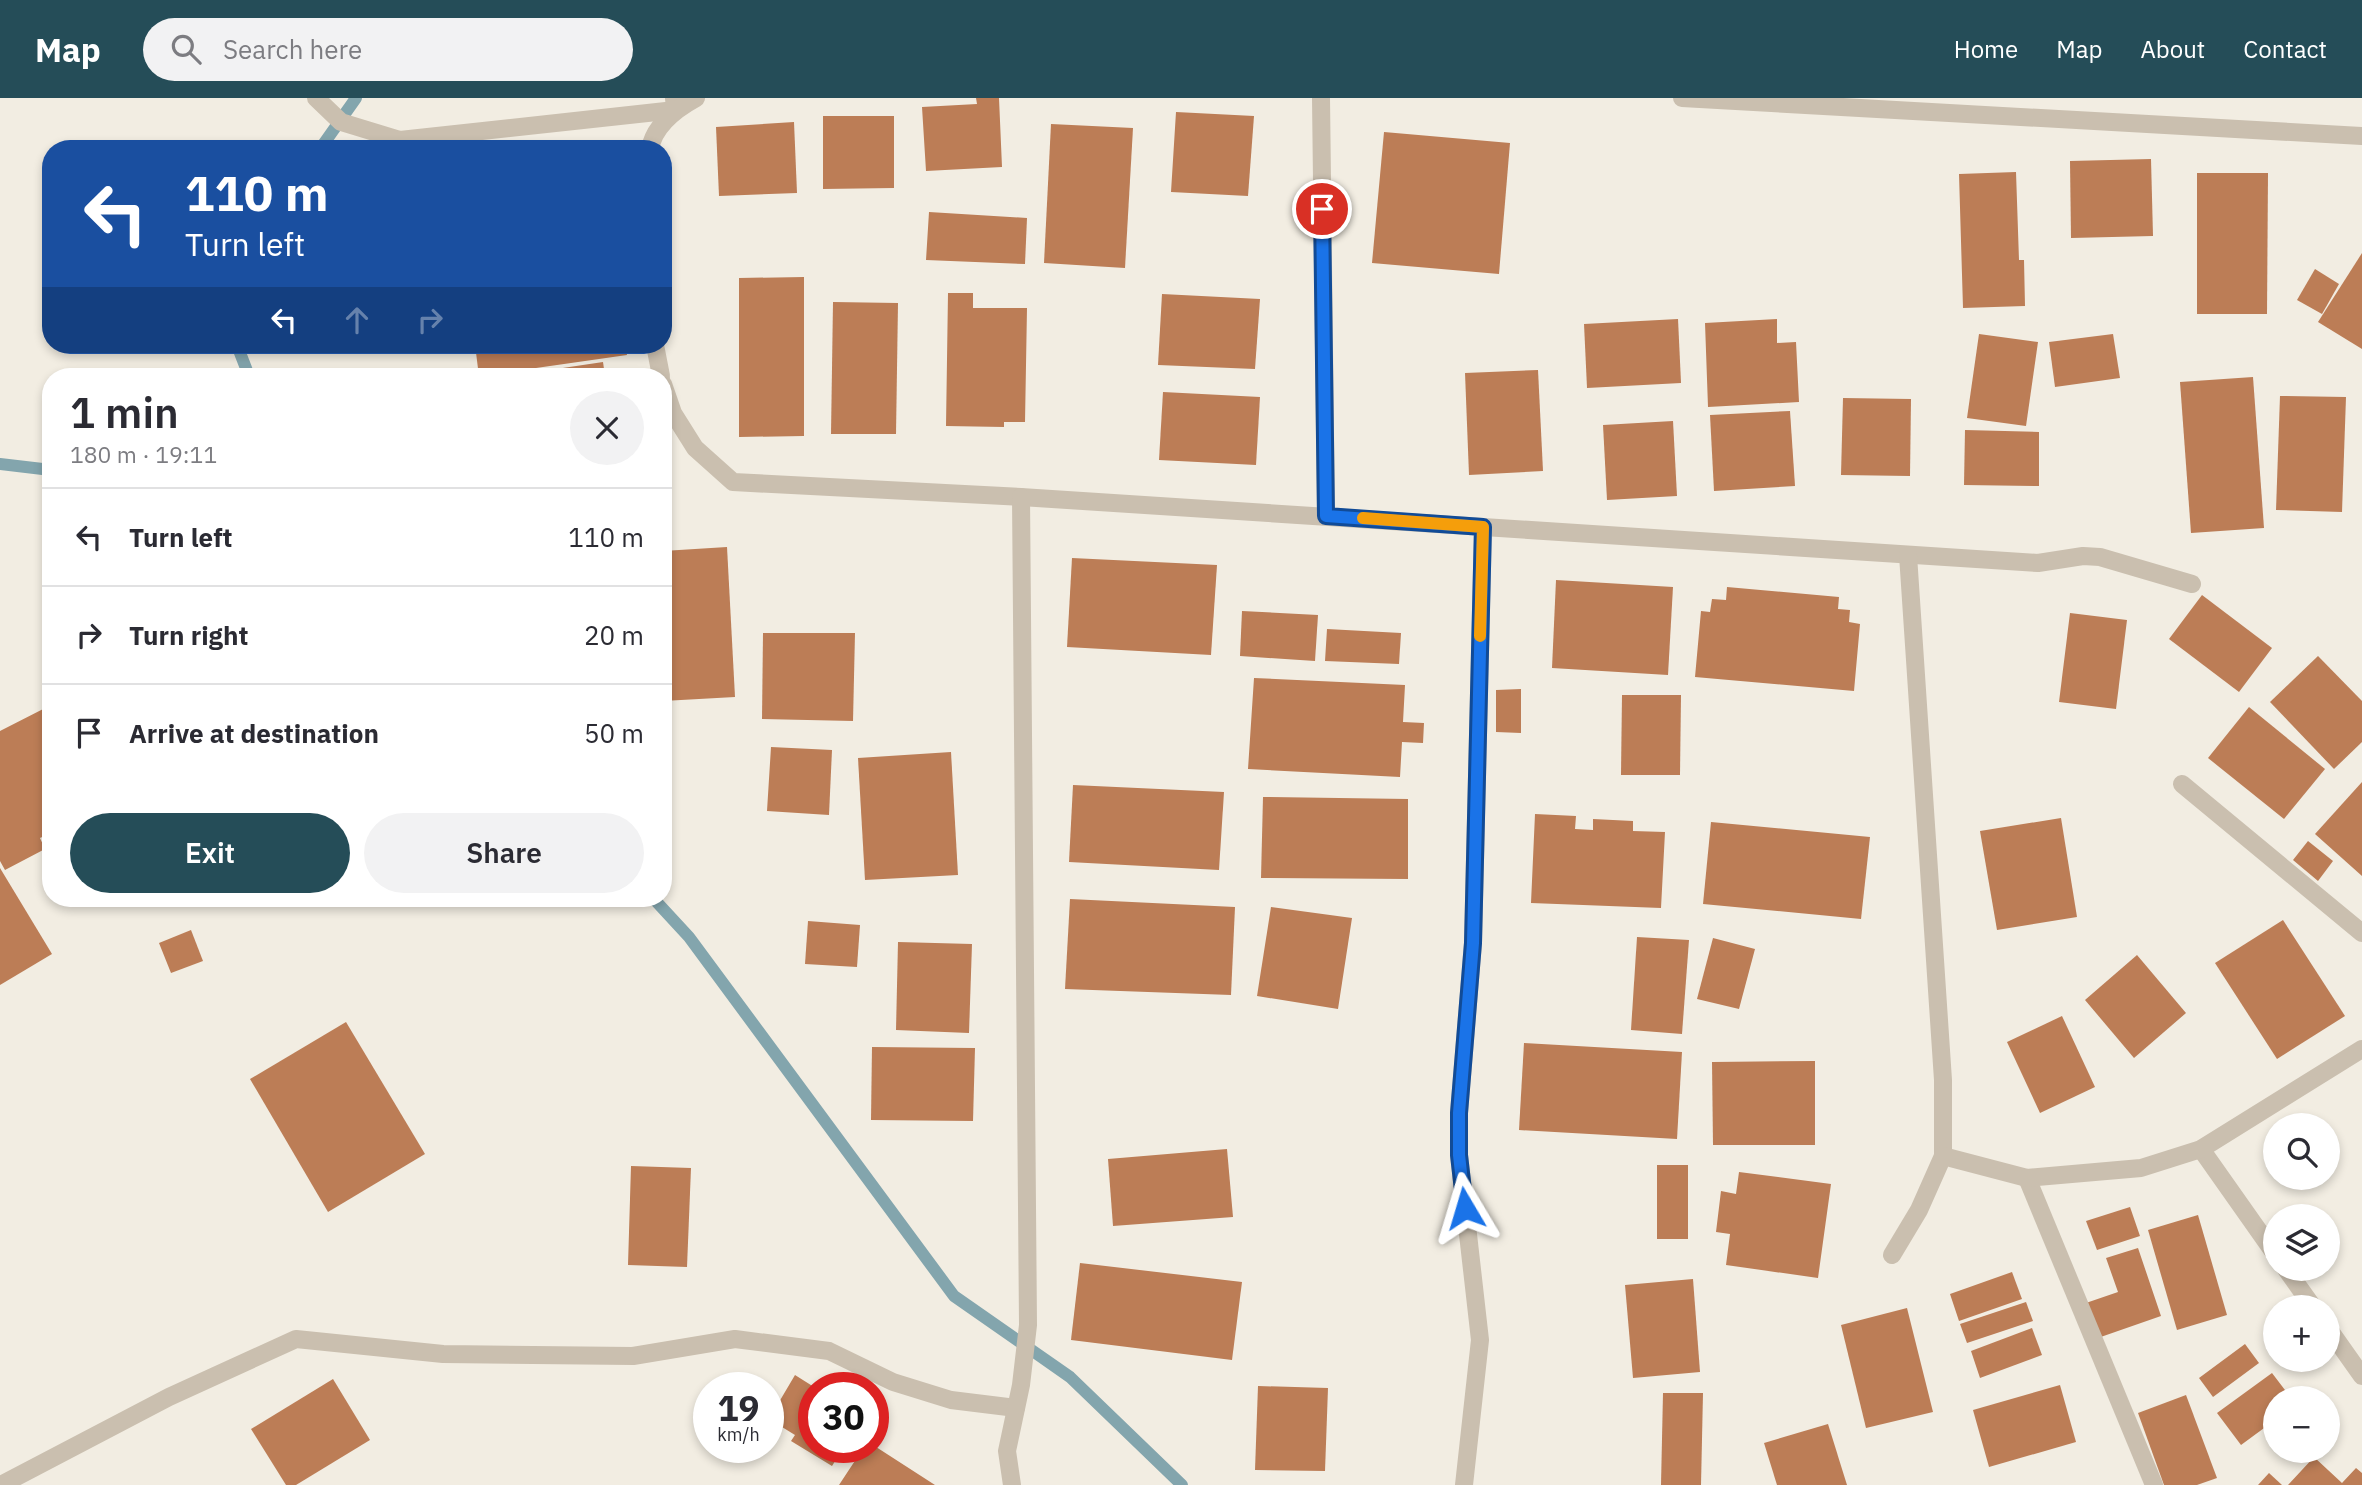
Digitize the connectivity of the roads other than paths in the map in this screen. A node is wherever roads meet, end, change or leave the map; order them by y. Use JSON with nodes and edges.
{"nodes":[{"id":1,"x":316,"y":98,"type":"edge"},
{"id":2,"x":696,"y":98,"type":"edge"},
{"id":3,"x":1321,"y":98,"type":"edge"},
{"id":4,"x":1682,"y":98,"type":"edge"},
{"id":5,"x":675,"y":104,"type":"edge"},
{"id":6,"x":2362,"y":136,"type":"edge"},
{"id":7,"x":652,"y":140,"type":"edge"},
{"id":8,"x":672,"y":410,"type":"edge"},
{"id":9,"x":1021,"y":496,"type":"junction"},
{"id":10,"x":1326,"y":516,"type":"junction"},
{"id":11,"x":1483,"y":527,"type":"junction"},
{"id":12,"x":1908,"y":555,"type":"junction"},
{"id":13,"x":2192,"y":583,"type":"dead end"},
{"id":14,"x":2182,"y":784,"type":"dead end"},
{"id":15,"x":2362,"y":933,"type":"edge"},
{"id":16,"x":2362,"y":1049,"type":"edge"},
{"id":17,"x":2201,"y":1149,"type":"junction"},
{"id":18,"x":1943,"y":1156,"type":"junction"},
{"id":19,"x":2027,"y":1178,"type":"junction"},
{"id":20,"x":2263,"y":1237,"type":"edge"},
{"id":21,"x":1892,"y":1255,"type":"dead end"},
{"id":22,"x":2340,"y":1345,"type":"edge"},
{"id":23,"x":2362,"y":1376,"type":"edge"},
{"id":24,"x":1016,"y":1408,"type":"junction"},
{"id":25,"x":6,"y":1483,"type":"edge"},
{"id":26,"x":1012,"y":1485,"type":"edge"},
{"id":27,"x":1464,"y":1485,"type":"edge"},
{"id":28,"x":2154,"y":1485,"type":"edge"}],
"edges":[{"from":1,"to":5,"type":"street"},
{"from":2,"to":5,"type":"street"},
{"from":3,"to":10,"type":"street"},
{"from":4,"to":6,"type":"street"},
{"from":5,"to":7,"type":"street"},
{"from":8,"to":9,"type":"street"},
{"from":9,"to":10,"type":"street"},
{"from":9,"to":24,"type":"street"},
{"from":10,"to":11,"type":"street"},
{"from":11,"to":12,"type":"street"},
{"from":11,"to":27,"type":"street"},
{"from":12,"to":13,"type":"street"},
{"from":12,"to":18,"type":"street"},
{"from":14,"to":15,"type":"street"},
{"from":16,"to":17,"type":"street"},
{"from":17,"to":19,"type":"street"},
{"from":17,"to":20,"type":"street"},
{"from":18,"to":19,"type":"street"},
{"from":18,"to":21,"type":"street"},
{"from":19,"to":28,"type":"street"},
{"from":22,"to":23,"type":"street"},
{"from":24,"to":25,"type":"street"},
{"from":24,"to":26,"type":"street"}]}
